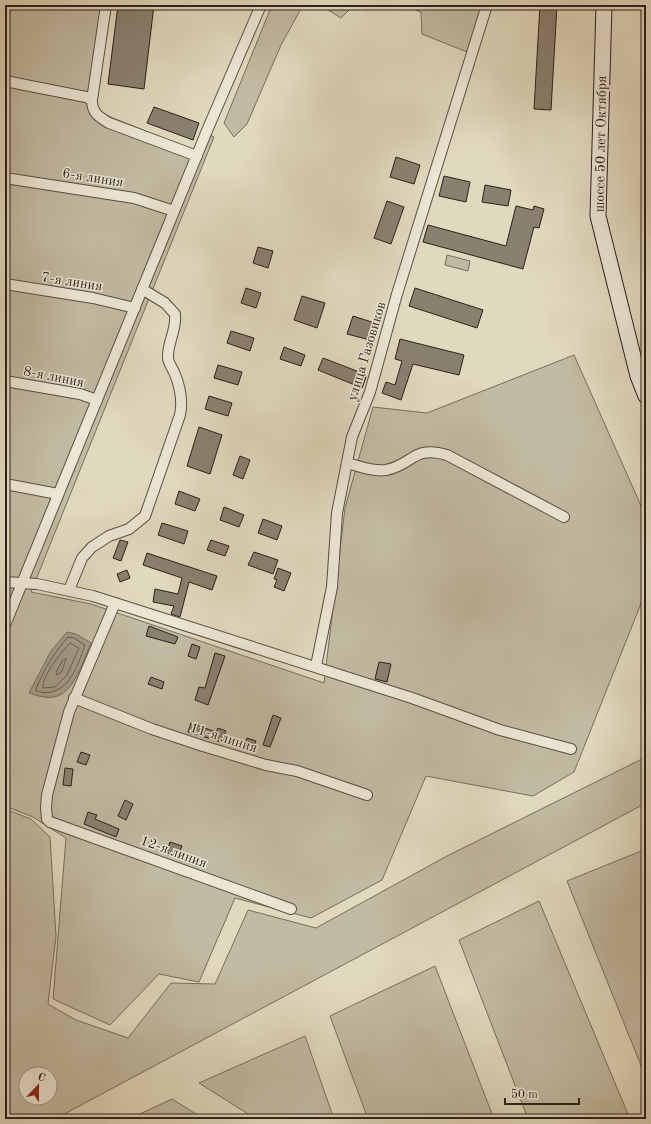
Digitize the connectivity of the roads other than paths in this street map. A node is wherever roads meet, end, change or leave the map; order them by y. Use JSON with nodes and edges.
{"nodes":[{"id":1,"x":106,"y":5,"type":"edge"},
{"id":2,"x":261,"y":5,"type":"edge"},
{"id":3,"x":487,"y":5,"type":"edge"},
{"id":4,"x":604,"y":5,"type":"edge"},
{"id":5,"x":5,"y":81,"type":"edge"},
{"id":6,"x":92,"y":100,"type":"junction"},
{"id":7,"x":197,"y":156,"type":"junction"},
{"id":8,"x":5,"y":178,"type":"edge"},
{"id":9,"x":174,"y":211,"type":"junction"},
{"id":10,"x":5,"y":284,"type":"edge"},
{"id":11,"x":142,"y":289,"type":"junction"},
{"id":12,"x":134,"y":308,"type":"junction"},
{"id":13,"x":5,"y":381,"type":"edge"},
{"id":14,"x":646,"y":396,"type":"edge"},
{"id":15,"x":97,"y":400,"type":"junction"},
{"id":16,"x":346,"y":463,"type":"junction"},
{"id":17,"x":5,"y":484,"type":"edge"},
{"id":18,"x":58,"y":494,"type":"junction"},
{"id":19,"x":564,"y":516,"type":"dead end"},
{"id":20,"x":5,"y":582,"type":"edge"},
{"id":21,"x":22,"y":584,"type":"junction"},
{"id":22,"x":69,"y":590,"type":"junction"},
{"id":23,"x":115,"y":603,"type":"junction"},
{"id":24,"x":5,"y":624,"type":"edge"},
{"id":25,"x":316,"y":666,"type":"junction"},
{"id":26,"x":74,"y":698,"type":"junction"},
{"id":27,"x":571,"y":749,"type":"dead end"},
{"id":28,"x":367,"y":795,"type":"dead end"},
{"id":29,"x":292,"y":908,"type":"dead end"}],
"edges":[{"from":1,"to":6,"type":"street"},
{"from":2,"to":7,"type":"street"},
{"from":3,"to":16,"type":"street","name":"улица Газовиков"},
{"from":4,"to":14,"type":"street","name":"шоссе 50 лет Октября"},
{"from":5,"to":6,"type":"street"},
{"from":6,"to":7,"type":"street"},
{"from":7,"to":9,"type":"street"},
{"from":8,"to":9,"type":"street","name":"6-я линия"},
{"from":9,"to":11,"type":"street"},
{"from":10,"to":12,"type":"street","name":"7-я линия"},
{"from":11,"to":12,"type":"street"},
{"from":11,"to":22,"type":"street"},
{"from":12,"to":15,"type":"street"},
{"from":13,"to":15,"type":"street","name":"8-я линия"},
{"from":15,"to":18,"type":"street"},
{"from":16,"to":19,"type":"street"},
{"from":16,"to":25,"type":"street","name":"улица Газовиков"},
{"from":17,"to":18,"type":"street"},
{"from":18,"to":21,"type":"street"},
{"from":20,"to":21,"type":"street"},
{"from":21,"to":22,"type":"street"},
{"from":21,"to":24,"type":"street"},
{"from":22,"to":23,"type":"street"},
{"from":23,"to":25,"type":"street"},
{"from":23,"to":26,"type":"street"},
{"from":25,"to":27,"type":"street"},
{"from":26,"to":28,"type":"street","name":"11-я линия"},
{"from":26,"to":29,"type":"street","name":"12-я линия"}]}
